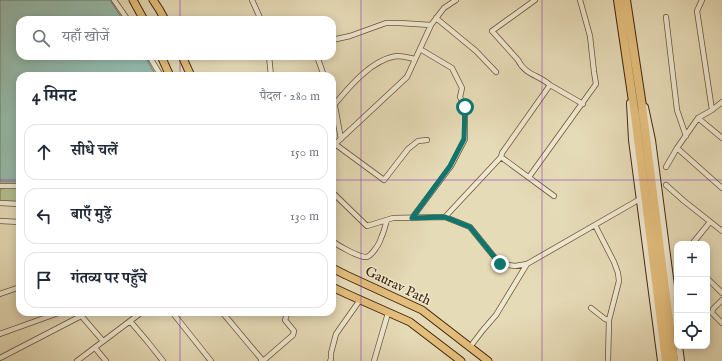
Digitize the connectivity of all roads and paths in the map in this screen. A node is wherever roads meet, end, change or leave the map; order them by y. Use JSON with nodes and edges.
{"nodes":[{"id":1,"x":114,"y":0,"type":"edge"},
{"id":2,"x":133,"y":0,"type":"edge"},
{"id":3,"x":153,"y":0,"type":"edge"},
{"id":4,"x":252,"y":0,"type":"edge"},
{"id":5,"x":456,"y":0,"type":"edge"},
{"id":6,"x":535,"y":0,"type":"edge"},
{"id":7,"x":580,"y":0,"type":"edge"},
{"id":8,"x":618,"y":0,"type":"edge"},
{"id":9,"x":626,"y":0,"type":"edge"},
{"id":10,"x":702,"y":0,"type":"edge"},
{"id":11,"x":125,"y":16,"type":"edge"},
{"id":12,"x":142,"y":16,"type":"edge"},
{"id":13,"x":163,"y":16,"type":"edge"},
{"id":14,"x":259,"y":16,"type":"edge"},
{"id":15,"x":666,"y":17,"type":"dead end"},
{"id":16,"x":436,"y":18,"type":"junction"},
{"id":17,"x":431,"y":25,"type":"junction"},
{"id":18,"x":336,"y":39,"type":"edge"},
{"id":19,"x":420,"y":49,"type":"junction"},
{"id":20,"x":415,"y":59,"type":"junction"},
{"id":21,"x":151,"y":60,"type":"edge"},
{"id":22,"x":163,"y":60,"type":"edge"},
{"id":23,"x":184,"y":60,"type":"edge"},
{"id":24,"x":269,"y":60,"type":"edge"},
{"id":25,"x":318,"y":60,"type":"edge"},
{"id":26,"x":159,"y":72,"type":"edge"},
{"id":27,"x":168,"y":72,"type":"edge"},
{"id":28,"x":189,"y":72,"type":"edge"},
{"id":29,"x":271,"y":72,"type":"edge"},
{"id":30,"x":323,"y":72,"type":"edge"},
{"id":31,"x":496,"y":72,"type":"dead end"},
{"id":32,"x":634,"y":79,"type":"junction"},
{"id":33,"x":550,"y":84,"type":"junction"},
{"id":34,"x":722,"y":102,"type":"edge"},
{"id":35,"x":336,"y":103,"type":"edge"},
{"id":36,"x":583,"y":104,"type":"junction"},
{"id":37,"x":712,"y":110,"type":"junction"},
{"id":38,"x":336,"y":115,"type":"edge"},
{"id":39,"x":639,"y":115,"type":"junction"},
{"id":40,"x":698,"y":118,"type":"junction"},
{"id":41,"x":686,"y":136,"type":"junction"},
{"id":42,"x":722,"y":138,"type":"edge"},
{"id":43,"x":341,"y":139,"type":"junction"},
{"id":44,"x":427,"y":140,"type":"dead end"},
{"id":45,"x":336,"y":144,"type":"edge"},
{"id":46,"x":336,"y":147,"type":"edge"},
{"id":47,"x":677,"y":148,"type":"junction"},
{"id":48,"x":501,"y":157,"type":"junction"},
{"id":49,"x":666,"y":168,"type":"dead end"},
{"id":50,"x":529,"y":177,"type":"junction"},
{"id":51,"x":666,"y":185,"type":"dead end"},
{"id":52,"x":0,"y":186,"type":"edge"},
{"id":53,"x":16,"y":186,"type":"edge"},
{"id":54,"x":722,"y":188,"type":"edge"},
{"id":55,"x":336,"y":196,"type":"edge"},
{"id":56,"x":554,"y":196,"type":"dead end"},
{"id":57,"x":640,"y":199,"type":"junction"},
{"id":58,"x":0,"y":203,"type":"edge"},
{"id":59,"x":16,"y":204,"type":"edge"},
{"id":60,"x":445,"y":217,"type":"junction"},
{"id":61,"x":412,"y":218,"type":"junction"},
{"id":62,"x":387,"y":220,"type":"junction"},
{"id":63,"x":0,"y":221,"type":"edge"},
{"id":64,"x":16,"y":222,"type":"edge"},
{"id":65,"x":710,"y":222,"type":"junction"},
{"id":66,"x":595,"y":225,"type":"junction"},
{"id":67,"x":722,"y":231,"type":"edge"},
{"id":68,"x":694,"y":241,"type":"edge"},
{"id":69,"x":336,"y":243,"type":"edge"},
{"id":70,"x":527,"y":264,"type":"junction"},
{"id":71,"x":336,"y":270,"type":"edge"},
{"id":72,"x":710,"y":281,"type":"edge"},
{"id":73,"x":16,"y":288,"type":"edge"},
{"id":74,"x":336,"y":288,"type":"edge"},
{"id":75,"x":722,"y":293,"type":"edge"},
{"id":76,"x":0,"y":294,"type":"edge"},
{"id":77,"x":360,"y":300,"type":"junction"},
{"id":78,"x":722,"y":300,"type":"edge"},
{"id":79,"x":591,"y":308,"type":"dead end"},
{"id":80,"x":388,"y":313,"type":"junction"},
{"id":81,"x":675,"y":313,"type":"edge"},
{"id":82,"x":44,"y":316,"type":"edge"},
{"id":83,"x":76,"y":316,"type":"edge"},
{"id":84,"x":82,"y":316,"type":"edge"},
{"id":85,"x":136,"y":316,"type":"edge"},
{"id":86,"x":175,"y":316,"type":"edge"},
{"id":87,"x":225,"y":316,"type":"edge"},
{"id":88,"x":286,"y":316,"type":"edge"},
{"id":89,"x":609,"y":320,"type":"junction"},
{"id":90,"x":130,"y":321,"type":"junction"},
{"id":91,"x":722,"y":323,"type":"edge"},
{"id":92,"x":0,"y":334,"type":"edge"},
{"id":93,"x":103,"y":341,"type":"junction"},
{"id":94,"x":470,"y":347,"type":"junction"},
{"id":95,"x":95,"y":348,"type":"junction"},
{"id":96,"x":679,"y":349,"type":"edge"},
{"id":97,"x":0,"y":358,"type":"edge"},
{"id":98,"x":77,"y":361,"type":"edge"},
{"id":99,"x":106,"y":361,"type":"edge"},
{"id":100,"x":163,"y":361,"type":"edge"},
{"id":101,"x":211,"y":361,"type":"edge"},
{"id":102,"x":262,"y":361,"type":"edge"},
{"id":103,"x":330,"y":361,"type":"edge"},
{"id":104,"x":374,"y":361,"type":"edge"},
{"id":105,"x":461,"y":361,"type":"edge"},
{"id":106,"x":488,"y":361,"type":"edge"},
{"id":107,"x":608,"y":361,"type":"edge"},
{"id":108,"x":662,"y":361,"type":"edge"},
{"id":109,"x":666,"y":361,"type":"edge"},
{"id":110,"x":674,"y":361,"type":"edge"},
{"id":111,"x":681,"y":361,"type":"edge"}],
"edges":[{"from":1,"to":11,"type":"street"},
{"from":2,"to":12,"type":"main road"},
{"from":3,"to":13,"type":"main road"},
{"from":4,"to":14,"type":"street"},
{"from":5,"to":16,"type":"street"},
{"from":6,"to":33,"type":"street"},
{"from":7,"to":36,"type":"street"},
{"from":8,"to":32,"type":"highway"},
{"from":9,"to":32,"type":"highway"},
{"from":10,"to":37,"type":"street"},
{"from":15,"to":41,"type":"street"},
{"from":16,"to":17,"type":"street"},
{"from":16,"to":31,"type":"street"},
{"from":17,"to":18,"type":"street"},
{"from":17,"to":19,"type":"street"},
{"from":19,"to":20,"type":"street"},
{"from":19,"to":61,"type":"street"},
{"from":20,"to":35,"type":"street"},
{"from":20,"to":43,"type":"street"},
{"from":21,"to":26,"type":"street"},
{"from":22,"to":27,"type":"main road"},
{"from":23,"to":28,"type":"main road"},
{"from":24,"to":29,"type":"street"},
{"from":25,"to":30,"type":"street"},
{"from":32,"to":39,"type":"highway"},
{"from":32,"to":57,"type":"street"},
{"from":32,"to":81,"type":"street"},
{"from":33,"to":36,"type":"street"},
{"from":33,"to":48,"type":"street"},
{"from":34,"to":37,"type":"street"},
{"from":36,"to":50,"type":"street"},
{"from":37,"to":40,"type":"street"},
{"from":38,"to":43,"type":"street"},
{"from":39,"to":109,"type":"highway"},
{"from":39,"to":110,"type":"highway"},
{"from":40,"to":41,"type":"street"},
{"from":40,"to":42,"type":"street"},
{"from":41,"to":47,"type":"street"},
{"from":43,"to":45,"type":"street"},
{"from":44,"to":46,"type":"street"},
{"from":47,"to":49,"type":"street"},
{"from":47,"to":54,"type":"street"},
{"from":48,"to":50,"type":"street"},
{"from":48,"to":60,"type":"street"},
{"from":50,"to":56,"type":"street"},
{"from":51,"to":65,"type":"street"},
{"from":52,"to":53,"type":"street"},
{"from":55,"to":62,"type":"street"},
{"from":57,"to":66,"type":"street"},
{"from":57,"to":108,"type":"street"},
{"from":58,"to":59,"type":"street"},
{"from":60,"to":61,"type":"street"},
{"from":60,"to":70,"type":"street"},
{"from":61,"to":62,"type":"street"},
{"from":62,"to":69,"type":"street"},
{"from":63,"to":64,"type":"street"},
{"from":65,"to":67,"type":"street"},
{"from":65,"to":68,"type":"street"},
{"from":66,"to":70,"type":"street"},
{"from":66,"to":89,"type":"street"},
{"from":70,"to":94,"type":"street"},
{"from":71,"to":94,"type":"main road","name":"Gaurav Path"},
{"from":72,"to":75,"type":"street"},
{"from":73,"to":76,"type":"street"},
{"from":74,"to":77,"type":"main road"},
{"from":77,"to":80,"type":"main road"},
{"from":77,"to":103,"type":"street"},
{"from":78,"to":91,"type":"street"},
{"from":79,"to":89,"type":"street"},
{"from":80,"to":104,"type":"street"},
{"from":80,"to":105,"type":"main road"},
{"from":82,"to":92,"type":"street"},
{"from":83,"to":97,"type":"street"},
{"from":84,"to":93,"type":"street"},
{"from":85,"to":90,"type":"street"},
{"from":86,"to":101,"type":"street"},
{"from":87,"to":102,"type":"street"},
{"from":88,"to":102,"type":"street"},
{"from":89,"to":107,"type":"street"},
{"from":90,"to":93,"type":"street"},
{"from":90,"to":100,"type":"street"},
{"from":93,"to":95,"type":"street"},
{"from":94,"to":106,"type":"main road","name":"Gaurav Path"},
{"from":95,"to":98,"type":"street"},
{"from":95,"to":99,"type":"street"},
{"from":96,"to":111,"type":"street"}]}
